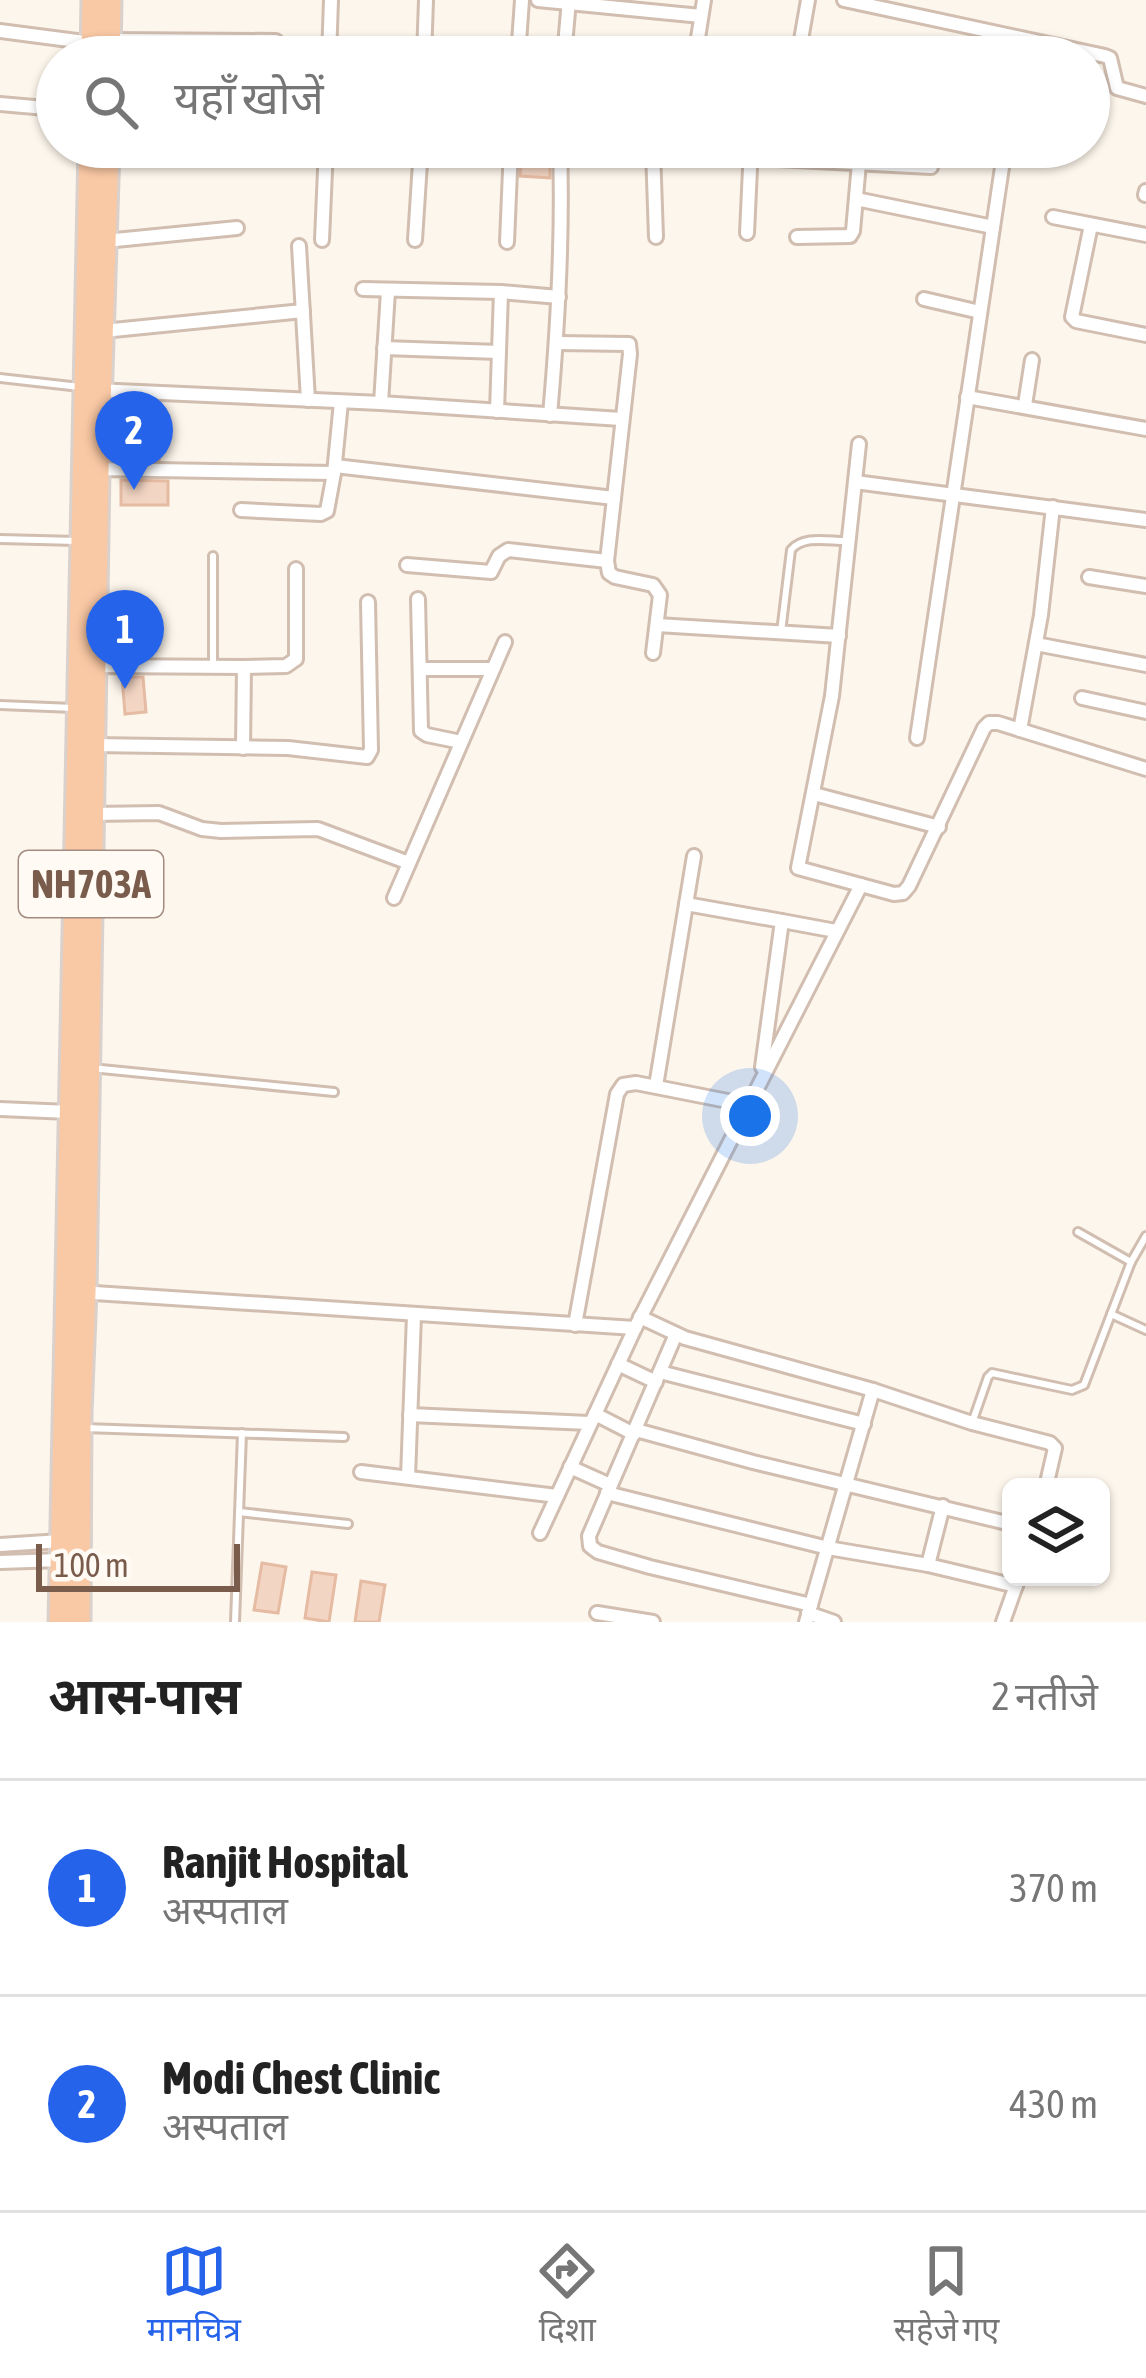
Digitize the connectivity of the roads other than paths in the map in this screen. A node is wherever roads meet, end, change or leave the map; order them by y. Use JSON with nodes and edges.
{"nodes":[{"id":1,"x":93,"y":0,"type":"edge"},
{"id":2,"x":110,"y":0,"type":"edge"},
{"id":3,"x":331,"y":0,"type":"edge"},
{"id":4,"x":426,"y":0,"type":"edge"},
{"id":5,"x":522,"y":0,"type":"edge"},
{"id":6,"x":538,"y":0,"type":"edge"},
{"id":7,"x":704,"y":0,"type":"edge"},
{"id":8,"x":808,"y":0,"type":"edge"},
{"id":9,"x":850,"y":1,"type":"edge"},
{"id":10,"x":569,"y":2,"type":"edge"},
{"id":11,"x":701,"y":16,"type":"junction"},
{"id":12,"x":0,"y":31,"type":"edge"},
{"id":13,"x":98,"y":36,"type":"edge"},
{"id":14,"x":103,"y":36,"type":"edge"},
{"id":15,"x":330,"y":36,"type":"edge"},
{"id":16,"x":425,"y":36,"type":"edge"},
{"id":17,"x":519,"y":36,"type":"edge"},
{"id":18,"x":566,"y":36,"type":"edge"},
{"id":19,"x":698,"y":36,"type":"edge"},
{"id":20,"x":802,"y":36,"type":"edge"},
{"id":21,"x":1008,"y":36,"type":"edge"},
{"id":22,"x":36,"y":37,"type":"edge"},
{"id":23,"x":1110,"y":58,"type":"edge"},
{"id":24,"x":1146,"y":96,"type":"edge"},
{"id":25,"x":0,"y":104,"type":"edge"},
{"id":26,"x":36,"y":107,"type":"edge"},
{"id":27,"x":89,"y":168,"type":"edge"},
{"id":28,"x":107,"y":168,"type":"edge"},
{"id":29,"x":325,"y":168,"type":"edge"},
{"id":30,"x":420,"y":168,"type":"edge"},
{"id":31,"x":510,"y":168,"type":"edge"},
{"id":32,"x":561,"y":168,"type":"edge"},
{"id":33,"x":654,"y":168,"type":"edge"},
{"id":34,"x":750,"y":168,"type":"edge"},
{"id":35,"x":859,"y":168,"type":"edge"},
{"id":36,"x":1002,"y":168,"type":"edge"},
{"id":37,"x":856,"y":199,"type":"junction"},
{"id":38,"x":1053,"y":217,"type":"dead end"},
{"id":39,"x":1091,"y":225,"type":"junction"},
{"id":40,"x":993,"y":227,"type":"junction"},
{"id":41,"x":237,"y":228,"type":"dead end"},
{"id":42,"x":747,"y":233,"type":"dead end"},
{"id":43,"x":1146,"y":236,"type":"edge"},
{"id":44,"x":656,"y":237,"type":"dead end"},
{"id":45,"x":797,"y":237,"type":"dead end"},
{"id":46,"x":322,"y":240,"type":"dead end"},
{"id":47,"x":415,"y":240,"type":"dead end"},
{"id":48,"x":105,"y":241,"type":"junction"},
{"id":49,"x":507,"y":242,"type":"dead end"},
{"id":50,"x":299,"y":246,"type":"dead end"},
{"id":51,"x":363,"y":290,"type":"dead end"},
{"id":52,"x":388,"y":291,"type":"junction"},
{"id":53,"x":501,"y":292,"type":"junction"},
{"id":54,"x":559,"y":297,"type":"junction"},
{"id":55,"x":924,"y":299,"type":"dead end"},
{"id":56,"x":303,"y":311,"type":"junction"},
{"id":57,"x":980,"y":312,"type":"junction"},
{"id":58,"x":103,"y":331,"type":"junction"},
{"id":59,"x":1146,"y":335,"type":"edge"},
{"id":60,"x":557,"y":343,"type":"junction"},
{"id":61,"x":384,"y":348,"type":"junction"},
{"id":62,"x":499,"y":352,"type":"junction"},
{"id":63,"x":1032,"y":360,"type":"dead end"},
{"id":64,"x":0,"y":378,"type":"edge"},
{"id":65,"x":93,"y":389,"type":"junction"},
{"id":66,"x":967,"y":397,"type":"junction"},
{"id":67,"x":308,"y":400,"type":"junction"},
{"id":68,"x":341,"y":402,"type":"junction"},
{"id":69,"x":380,"y":404,"type":"junction"},
{"id":70,"x":1025,"y":405,"type":"junction"},
{"id":71,"x":497,"y":411,"type":"junction"},
{"id":72,"x":550,"y":415,"type":"junction"},
{"id":73,"x":621,"y":419,"type":"junction"},
{"id":74,"x":1146,"y":429,"type":"edge"},
{"id":75,"x":860,"y":444,"type":"dead end"},
{"id":76,"x":98,"y":469,"type":"junction"},
{"id":77,"x":334,"y":470,"type":"junction"},
{"id":78,"x":855,"y":482,"type":"junction"},
{"id":79,"x":952,"y":493,"type":"junction"},
{"id":80,"x":614,"y":498,"type":"junction"},
{"id":81,"x":1052,"y":507,"type":"junction"},
{"id":82,"x":241,"y":510,"type":"dead end"},
{"id":83,"x":1146,"y":520,"type":"edge"},
{"id":84,"x":0,"y":539,"type":"edge"},
{"id":85,"x":80,"y":541,"type":"junction"},
{"id":86,"x":849,"y":541,"type":"junction"},
{"id":87,"x":213,"y":556,"type":"dead end"},
{"id":88,"x":607,"y":561,"type":"junction"},
{"id":89,"x":407,"y":566,"type":"dead end"},
{"id":90,"x":296,"y":569,"type":"dead end"},
{"id":91,"x":1089,"y":577,"type":"dead end"},
{"id":92,"x":1146,"y":586,"type":"edge"},
{"id":93,"x":418,"y":599,"type":"dead end"},
{"id":94,"x":368,"y":602,"type":"dead end"},
{"id":95,"x":657,"y":625,"type":"junction"},
{"id":96,"x":781,"y":632,"type":"junction"},
{"id":97,"x":839,"y":636,"type":"junction"},
{"id":98,"x":505,"y":642,"type":"dead end"},
{"id":99,"x":1036,"y":644,"type":"junction"},
{"id":100,"x":653,"y":653,"type":"dead end"},
{"id":101,"x":1146,"y":665,"type":"edge"},
{"id":102,"x":96,"y":666,"type":"junction"},
{"id":103,"x":213,"y":667,"type":"junction"},
{"id":104,"x":244,"y":667,"type":"junction"},
{"id":105,"x":420,"y":669,"type":"junction"},
{"id":106,"x":493,"y":669,"type":"junction"},
{"id":107,"x":1082,"y":698,"type":"dead end"},
{"id":108,"x":0,"y":705,"type":"edge"},
{"id":109,"x":77,"y":708,"type":"junction"},
{"id":110,"x":1146,"y":712,"type":"edge"},
{"id":111,"x":1021,"y":730,"type":"junction"},
{"id":112,"x":917,"y":738,"type":"dead end"},
{"id":113,"x":461,"y":742,"type":"junction"},
{"id":114,"x":94,"y":746,"type":"junction"},
{"id":115,"x":243,"y":748,"type":"junction"},
{"id":116,"x":1146,"y":769,"type":"edge"},
{"id":117,"x":814,"y":794,"type":"junction"},
{"id":118,"x":92,"y":814,"type":"junction"},
{"id":119,"x":939,"y":827,"type":"junction"},
{"id":120,"x":694,"y":856,"type":"dead end"},
{"id":121,"x":409,"y":863,"type":"junction"},
{"id":122,"x":861,"y":885,"type":"junction"},
{"id":123,"x":394,"y":898,"type":"dead end"},
{"id":124,"x":686,"y":904,"type":"junction"},
{"id":125,"x":782,"y":921,"type":"junction"},
{"id":126,"x":836,"y":931,"type":"junction"},
{"id":127,"x":87,"y":1067,"type":"junction"},
{"id":128,"x":760,"y":1081,"type":"junction"},
{"id":129,"x":656,"y":1086,"type":"junction"},
{"id":130,"x":334,"y":1092,"type":"dead end"},
{"id":131,"x":748,"y":1106,"type":"junction"},
{"id":132,"x":0,"y":1109,"type":"edge"},
{"id":133,"x":69,"y":1112,"type":"junction"},
{"id":134,"x":1078,"y":1232,"type":"dead end"},
{"id":135,"x":1146,"y":1236,"type":"edge"},
{"id":136,"x":1131,"y":1262,"type":"junction"},
{"id":137,"x":76,"y":1292,"type":"junction"},
{"id":138,"x":1111,"y":1314,"type":"junction"},
{"id":139,"x":414,"y":1315,"type":"junction"},
{"id":140,"x":638,"y":1323,"type":"junction"},
{"id":141,"x":575,"y":1324,"type":"junction"},
{"id":142,"x":1146,"y":1330,"type":"edge"},
{"id":143,"x":676,"y":1334,"type":"junction"},
{"id":144,"x":618,"y":1364,"type":"junction"},
{"id":145,"x":658,"y":1377,"type":"junction"},
{"id":146,"x":873,"y":1390,"type":"junction"},
{"id":147,"x":410,"y":1415,"type":"junction"},
{"id":148,"x":592,"y":1419,"type":"junction"},
{"id":149,"x":972,"y":1423,"type":"junction"},
{"id":150,"x":864,"y":1424,"type":"junction"},
{"id":151,"x":81,"y":1427,"type":"junction"},
{"id":152,"x":635,"y":1432,"type":"junction"},
{"id":153,"x":242,"y":1433,"type":"junction"},
{"id":154,"x":344,"y":1437,"type":"dead end"},
{"id":155,"x":570,"y":1467,"type":"junction"},
{"id":156,"x":361,"y":1472,"type":"dead end"},
{"id":157,"x":408,"y":1477,"type":"junction"},
{"id":158,"x":1049,"y":1478,"type":"edge"},
{"id":159,"x":847,"y":1483,"type":"junction"},
{"id":160,"x":609,"y":1489,"type":"junction"},
{"id":161,"x":557,"y":1496,"type":"junction"},
{"id":162,"x":943,"y":1506,"type":"junction"},
{"id":163,"x":237,"y":1511,"type":"junction"},
{"id":164,"x":1002,"y":1522,"type":"edge"},
{"id":165,"x":348,"y":1524,"type":"dead end"},
{"id":166,"x":540,"y":1534,"type":"dead end"},
{"id":167,"x":0,"y":1545,"type":"edge"},
{"id":168,"x":828,"y":1548,"type":"junction"},
{"id":169,"x":61,"y":1551,"type":"junction"},
{"id":170,"x":0,"y":1562,"type":"edge"},
{"id":171,"x":928,"y":1565,"type":"junction"},
{"id":172,"x":1002,"y":1579,"type":"edge"},
{"id":173,"x":1016,"y":1586,"type":"edge"},
{"id":174,"x":597,"y":1613,"type":"dead end"},
{"id":175,"x":808,"y":1613,"type":"edge"},
{"id":176,"x":50,"y":1622,"type":"edge"},
{"id":177,"x":60,"y":1622,"type":"edge"},
{"id":178,"x":79,"y":1622,"type":"edge"},
{"id":179,"x":236,"y":1622,"type":"edge"},
{"id":180,"x":652,"y":1622,"type":"edge"},
{"id":181,"x":834,"y":1622,"type":"edge"},
{"id":182,"x":1004,"y":1622,"type":"edge"}],
"edges":[{"from":1,"to":13,"type":"highway"},
{"from":2,"to":14,"type":"highway"},
{"from":3,"to":15,"type":"street"},
{"from":4,"to":16,"type":"street"},
{"from":5,"to":17,"type":"street"},
{"from":6,"to":10,"type":"street"},
{"from":7,"to":11,"type":"street"},
{"from":8,"to":20,"type":"street"},
{"from":9,"to":21,"type":"street"},
{"from":10,"to":11,"type":"street"},
{"from":10,"to":18,"type":"street"},
{"from":11,"to":19,"type":"street"},
{"from":12,"to":22,"type":"street"},
{"from":23,"to":24,"type":"street"},
{"from":25,"to":26,"type":"street"},
{"from":27,"to":65,"type":"highway","number":"NH703A"},
{"from":28,"to":48,"type":"highway","number":"NH703A"},
{"from":29,"to":46,"type":"street"},
{"from":30,"to":47,"type":"street"},
{"from":31,"to":49,"type":"street"},
{"from":32,"to":54,"type":"street"},
{"from":33,"to":44,"type":"street"},
{"from":34,"to":42,"type":"street"},
{"from":35,"to":37,"type":"street"},
{"from":36,"to":40,"type":"street"},
{"from":37,"to":40,"type":"street"},
{"from":37,"to":45,"type":"street"},
{"from":38,"to":39,"type":"street"},
{"from":39,"to":43,"type":"street"},
{"from":39,"to":59,"type":"street"},
{"from":40,"to":57,"type":"street"},
{"from":41,"to":48,"type":"street"},
{"from":48,"to":58,"type":"highway","number":"NH703A"},
{"from":50,"to":56,"type":"street"},
{"from":51,"to":52,"type":"street"},
{"from":52,"to":53,"type":"street"},
{"from":52,"to":61,"type":"street"},
{"from":53,"to":54,"type":"street"},
{"from":53,"to":62,"type":"street"},
{"from":54,"to":60,"type":"street"},
{"from":55,"to":57,"type":"street"},
{"from":56,"to":58,"type":"street"},
{"from":56,"to":67,"type":"street"},
{"from":57,"to":66,"type":"street"},
{"from":58,"to":65,"type":"highway","number":"NH703A"},
{"from":60,"to":72,"type":"street"},
{"from":60,"to":73,"type":"street"},
{"from":61,"to":62,"type":"street"},
{"from":61,"to":69,"type":"street"},
{"from":62,"to":71,"type":"street"},
{"from":63,"to":70,"type":"street"},
{"from":64,"to":65,"type":"lane"},
{"from":65,"to":67,"type":"street"},
{"from":65,"to":76,"type":"highway","number":"NH703A"},
{"from":65,"to":85,"type":"highway","number":"NH703A"},
{"from":66,"to":70,"type":"street"},
{"from":66,"to":79,"type":"street"},
{"from":67,"to":68,"type":"street"},
{"from":68,"to":69,"type":"street"},
{"from":68,"to":77,"type":"street"},
{"from":69,"to":71,"type":"street"},
{"from":70,"to":74,"type":"street"},
{"from":71,"to":72,"type":"street"},
{"from":72,"to":73,"type":"street"},
{"from":73,"to":80,"type":"street"},
{"from":75,"to":78,"type":"street"},
{"from":76,"to":77,"type":"street"},
{"from":76,"to":102,"type":"highway","number":"NH703A"},
{"from":77,"to":80,"type":"street"},
{"from":77,"to":82,"type":"street"},
{"from":78,"to":79,"type":"street"},
{"from":78,"to":86,"type":"street"},
{"from":79,"to":81,"type":"street"},
{"from":79,"to":112,"type":"street"},
{"from":80,"to":88,"type":"street"},
{"from":81,"to":83,"type":"street"},
{"from":81,"to":99,"type":"street"},
{"from":84,"to":85,"type":"lane"},
{"from":85,"to":109,"type":"highway","number":"NH703A"},
{"from":86,"to":96,"type":"lane"},
{"from":86,"to":97,"type":"street"},
{"from":87,"to":103,"type":"lane"},
{"from":88,"to":89,"type":"street"},
{"from":88,"to":95,"type":"street"},
{"from":90,"to":104,"type":"street"},
{"from":91,"to":92,"type":"street"},
{"from":93,"to":105,"type":"street"},
{"from":94,"to":115,"type":"street"},
{"from":95,"to":96,"type":"street"},
{"from":95,"to":100,"type":"street"},
{"from":96,"to":97,"type":"street"},
{"from":97,"to":117,"type":"street"},
{"from":98,"to":106,"type":"street"},
{"from":99,"to":101,"type":"street"},
{"from":99,"to":111,"type":"street"},
{"from":102,"to":103,"type":"street"},
{"from":102,"to":114,"type":"highway","number":"NH703A"},
{"from":103,"to":104,"type":"street"},
{"from":104,"to":115,"type":"street"},
{"from":105,"to":106,"type":"street"},
{"from":105,"to":113,"type":"street"},
{"from":106,"to":113,"type":"street"},
{"from":107,"to":110,"type":"street"},
{"from":108,"to":109,"type":"lane"},
{"from":109,"to":133,"type":"highway","number":"NH703A"},
{"from":111,"to":116,"type":"street"},
{"from":111,"to":119,"type":"street"},
{"from":113,"to":121,"type":"street"},
{"from":114,"to":115,"type":"street"},
{"from":114,"to":118,"type":"highway","number":"NH703A"},
{"from":117,"to":119,"type":"street"},
{"from":117,"to":122,"type":"street"},
{"from":118,"to":121,"type":"street"},
{"from":118,"to":127,"type":"highway","number":"NH703A"},
{"from":119,"to":122,"type":"street"},
{"from":120,"to":124,"type":"street"},
{"from":121,"to":123,"type":"street"},
{"from":122,"to":126,"type":"street"},
{"from":124,"to":125,"type":"street"},
{"from":124,"to":129,"type":"street"},
{"from":125,"to":126,"type":"street"},
{"from":125,"to":128,"type":"street"},
{"from":126,"to":128,"type":"street"},
{"from":127,"to":130,"type":"lane"},
{"from":127,"to":137,"type":"highway","number":"NH703A"},
{"from":128,"to":131,"type":"street"},
{"from":129,"to":131,"type":"street"},
{"from":129,"to":141,"type":"street"},
{"from":131,"to":140,"type":"street"},
{"from":132,"to":133,"type":"street"},
{"from":133,"to":137,"type":"highway","number":"NH703A"},
{"from":134,"to":136,"type":"lane"},
{"from":135,"to":136,"type":"lane"},
{"from":136,"to":138,"type":"lane"},
{"from":137,"to":139,"type":"street"},
{"from":137,"to":151,"type":"highway","number":"NH703A"},
{"from":137,"to":169,"type":"highway","number":"NH703A"},
{"from":138,"to":142,"type":"lane"},
{"from":138,"to":149,"type":"lane"},
{"from":139,"to":141,"type":"street"},
{"from":139,"to":147,"type":"street"},
{"from":140,"to":141,"type":"street"},
{"from":140,"to":143,"type":"street"},
{"from":140,"to":144,"type":"street"},
{"from":143,"to":145,"type":"street"},
{"from":143,"to":146,"type":"street"},
{"from":144,"to":145,"type":"street"},
{"from":144,"to":148,"type":"street"},
{"from":145,"to":150,"type":"street"},
{"from":145,"to":152,"type":"street"},
{"from":146,"to":149,"type":"street"},
{"from":146,"to":150,"type":"street"},
{"from":147,"to":148,"type":"street"},
{"from":147,"to":157,"type":"street"},
{"from":148,"to":152,"type":"street"},
{"from":148,"to":155,"type":"street"},
{"from":149,"to":158,"type":"street"},
{"from":150,"to":159,"type":"street"},
{"from":151,"to":153,"type":"lane"},
{"from":151,"to":178,"type":"highway","number":"NH703A"},
{"from":152,"to":159,"type":"street"},
{"from":152,"to":160,"type":"street"},
{"from":153,"to":154,"type":"lane"},
{"from":153,"to":163,"type":"lane"},
{"from":155,"to":160,"type":"street"},
{"from":155,"to":161,"type":"street"},
{"from":156,"to":157,"type":"street"},
{"from":157,"to":161,"type":"street"},
{"from":159,"to":162,"type":"street"},
{"from":159,"to":168,"type":"street"},
{"from":160,"to":168,"type":"street"},
{"from":160,"to":175,"type":"street"},
{"from":161,"to":166,"type":"street"},
{"from":162,"to":164,"type":"street"},
{"from":162,"to":171,"type":"street"},
{"from":163,"to":165,"type":"lane"},
{"from":163,"to":179,"type":"lane"},
{"from":167,"to":169,"type":"street"},
{"from":168,"to":171,"type":"street"},
{"from":168,"to":175,"type":"street"},
{"from":169,"to":170,"type":"street"},
{"from":169,"to":177,"type":"highway","number":"NH703A"},
{"from":171,"to":172,"type":"street"},
{"from":173,"to":182,"type":"street"},
{"from":174,"to":180,"type":"street"},
{"from":175,"to":181,"type":"street"},
{"from":176,"to":177,"type":"street"}]}
